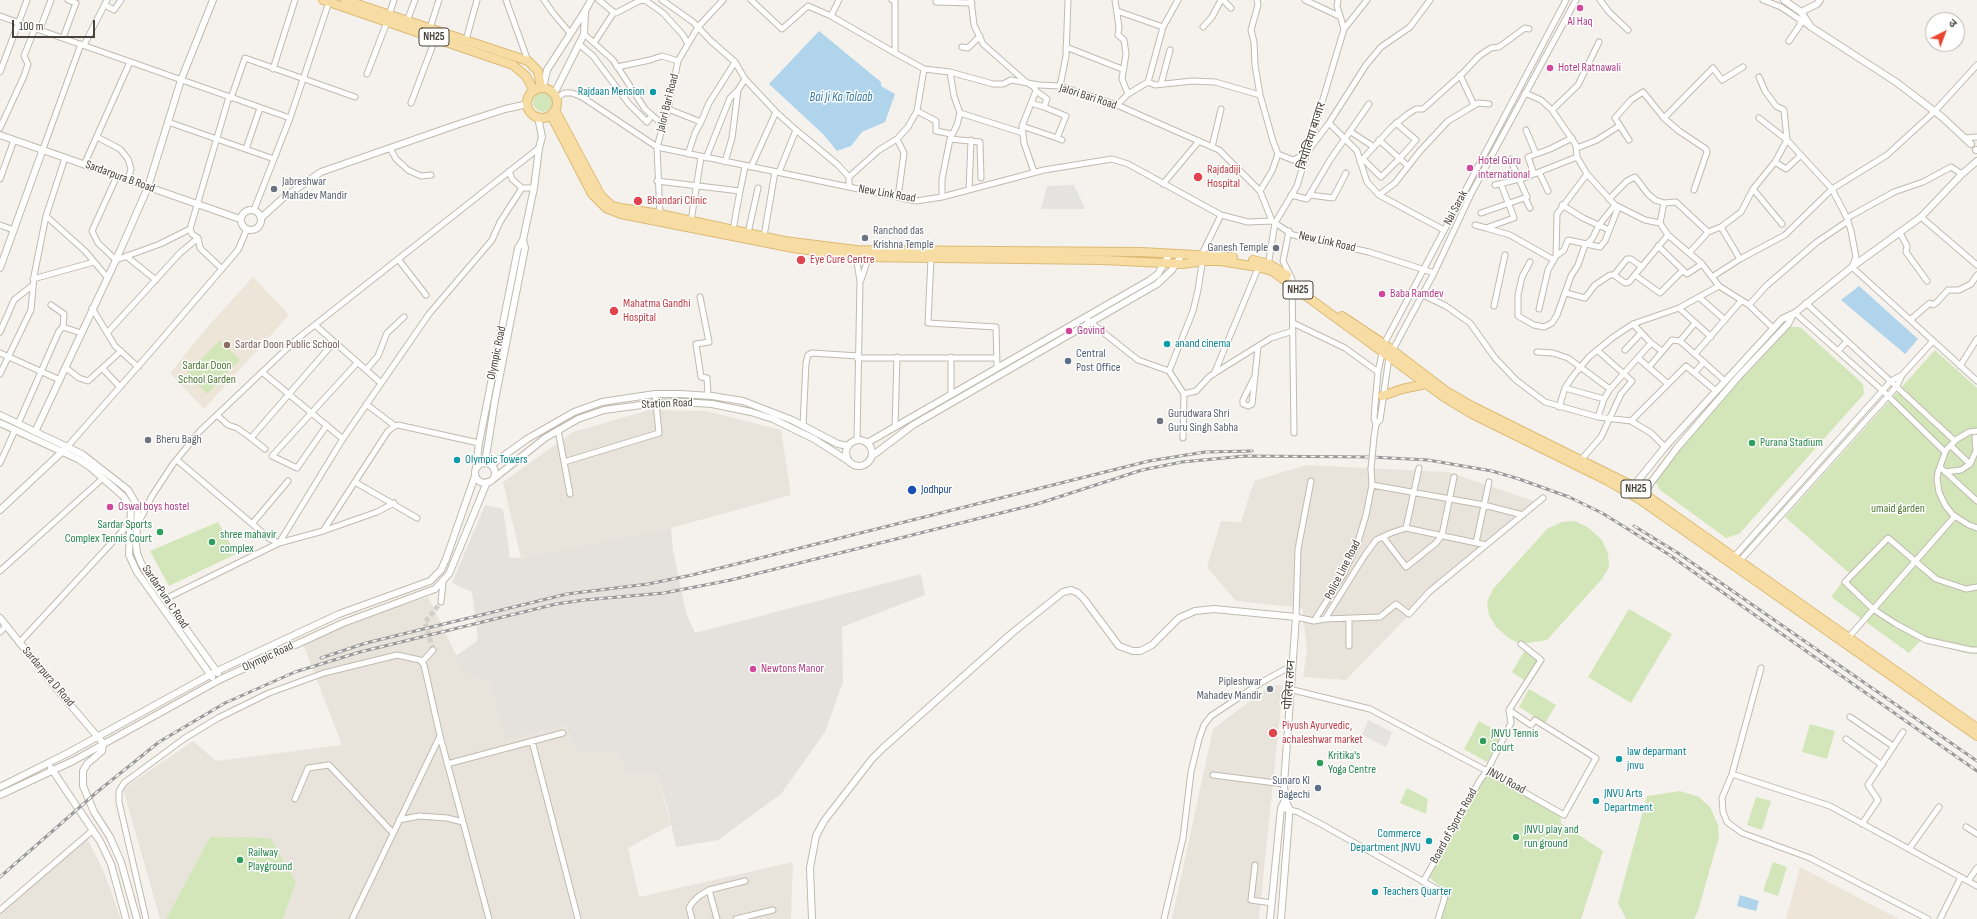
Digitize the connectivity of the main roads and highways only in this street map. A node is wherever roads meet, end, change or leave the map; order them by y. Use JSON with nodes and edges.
{"nodes":[{"id":1,"x":345,"y":0,"type":"edge"},
{"id":2,"x":326,"y":1,"type":"edge"},
{"id":3,"x":388,"y":18,"type":"junction"},
{"id":4,"x":540,"y":89,"type":"junction"},
{"id":5,"x":553,"y":113,"type":"junction"},
{"id":6,"x":660,"y":218,"type":"junction"},
{"id":7,"x":856,"y":253,"type":"junction"},
{"id":8,"x":870,"y":254,"type":"junction"},
{"id":9,"x":1202,"y":257,"type":"junction"},
{"id":10,"x":1391,"y":354,"type":"junction"},
{"id":11,"x":1426,"y":384,"type":"junction"},
{"id":12,"x":1382,"y":396,"type":"road end"},
{"id":13,"x":1579,"y":462,"type":"junction"},
{"id":14,"x":1734,"y":562,"type":"junction"},
{"id":15,"x":1977,"y":728,"type":"edge"},
{"id":16,"x":1977,"y":736,"type":"edge"}],
"edges":[{"from":1,"to":3,"type":"main road","number":"NH25"},
{"from":2,"to":3,"type":"main road","number":"NH25"},
{"from":3,"to":4,"type":"main road","number":"NH25"},
{"from":3,"to":4,"type":"main road","number":"NH25"},
{"from":4,"to":5,"type":"main road","number":"NH25"},
{"from":4,"to":5,"type":"main road"},
{"from":5,"to":6,"type":"main road","number":"NH25"},
{"from":6,"to":7,"type":"main road","number":"NH25"},
{"from":6,"to":7,"type":"main road","number":"NH25"},
{"from":7,"to":8,"type":"main road","number":"NH25"},
{"from":8,"to":9,"type":"main road","number":"NH25"},
{"from":8,"to":9,"type":"main road","number":"NH25"},
{"from":9,"to":10,"type":"main road","number":"NH25"},
{"from":10,"to":11,"type":"main road","number":"NH25"},
{"from":10,"to":13,"type":"main road","number":"NH25"},
{"from":11,"to":12,"type":"main road"},
{"from":11,"to":13,"type":"main road","number":"NH25"},
{"from":13,"to":14,"type":"main road","number":"NH25"},
{"from":14,"to":15,"type":"main road","number":"NH25"},
{"from":14,"to":16,"type":"main road","number":"NH25"}]}
